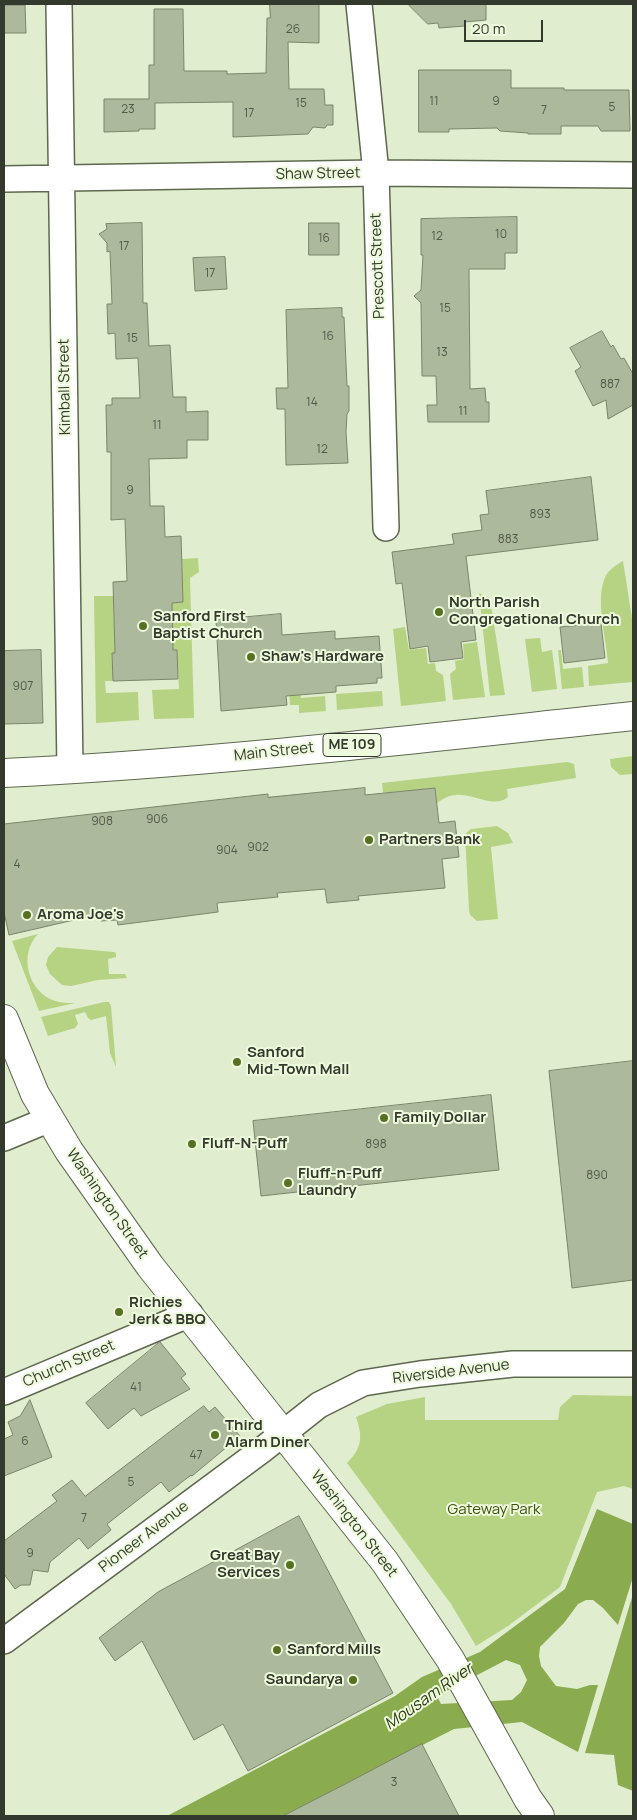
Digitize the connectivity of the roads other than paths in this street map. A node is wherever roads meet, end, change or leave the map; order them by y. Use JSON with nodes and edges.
{"nodes":[{"id":1,"x":59,"y":4,"type":"edge"},
{"id":2,"x":359,"y":4,"type":"edge"},
{"id":3,"x":376,"y":173,"type":"junction"},
{"id":4,"x":633,"y":175,"type":"edge"},
{"id":5,"x":62,"y":178,"type":"junction"},
{"id":6,"x":4,"y":179,"type":"edge"},
{"id":7,"x":386,"y":528,"type":"dead end"},
{"id":8,"x":633,"y":716,"type":"edge"},
{"id":9,"x":70,"y":770,"type":"junction"},
{"id":10,"x":4,"y":773,"type":"edge"},
{"id":11,"x":4,"y":1019,"type":"edge"},
{"id":12,"x":50,"y":1119,"type":"junction"},
{"id":13,"x":4,"y":1138,"type":"edge"},
{"id":14,"x":190,"y":1314,"type":"junction"},
{"id":15,"x":633,"y":1364,"type":"edge"},
{"id":16,"x":4,"y":1392,"type":"edge"},
{"id":17,"x":284,"y":1433,"type":"junction"},
{"id":18,"x":4,"y":1641,"type":"edge"},
{"id":19,"x":540,"y":1816,"type":"edge"}],
"edges":[{"from":1,"to":5,"type":"street","name":"Kimball Street"},
{"from":2,"to":3,"type":"street","name":"Prescott Street"},
{"from":3,"to":4,"type":"street","name":"Shaw Street"},
{"from":3,"to":5,"type":"street","name":"Shaw Street"},
{"from":3,"to":7,"type":"street","name":"Prescott Street"},
{"from":5,"to":6,"type":"street","name":"Shaw Street"},
{"from":5,"to":9,"type":"street","name":"Kimball Street"},
{"from":8,"to":9,"type":"main road","name":"Main Street","number":"ME 109"},
{"from":9,"to":10,"type":"main road","name":"Main Street","number":"ME 109"},
{"from":11,"to":12,"type":"main road","name":"Washington Street"},
{"from":12,"to":13,"type":"street"},
{"from":12,"to":14,"type":"main road","name":"Washington Street"},
{"from":14,"to":16,"type":"street","name":"Church Street"},
{"from":14,"to":17,"type":"main road","name":"Washington Street"},
{"from":15,"to":17,"type":"street","name":"Riverside Avenue"},
{"from":17,"to":18,"type":"street","name":"Pioneer Avenue"},
{"from":17,"to":19,"type":"main road","name":"Washington Street"}]}
